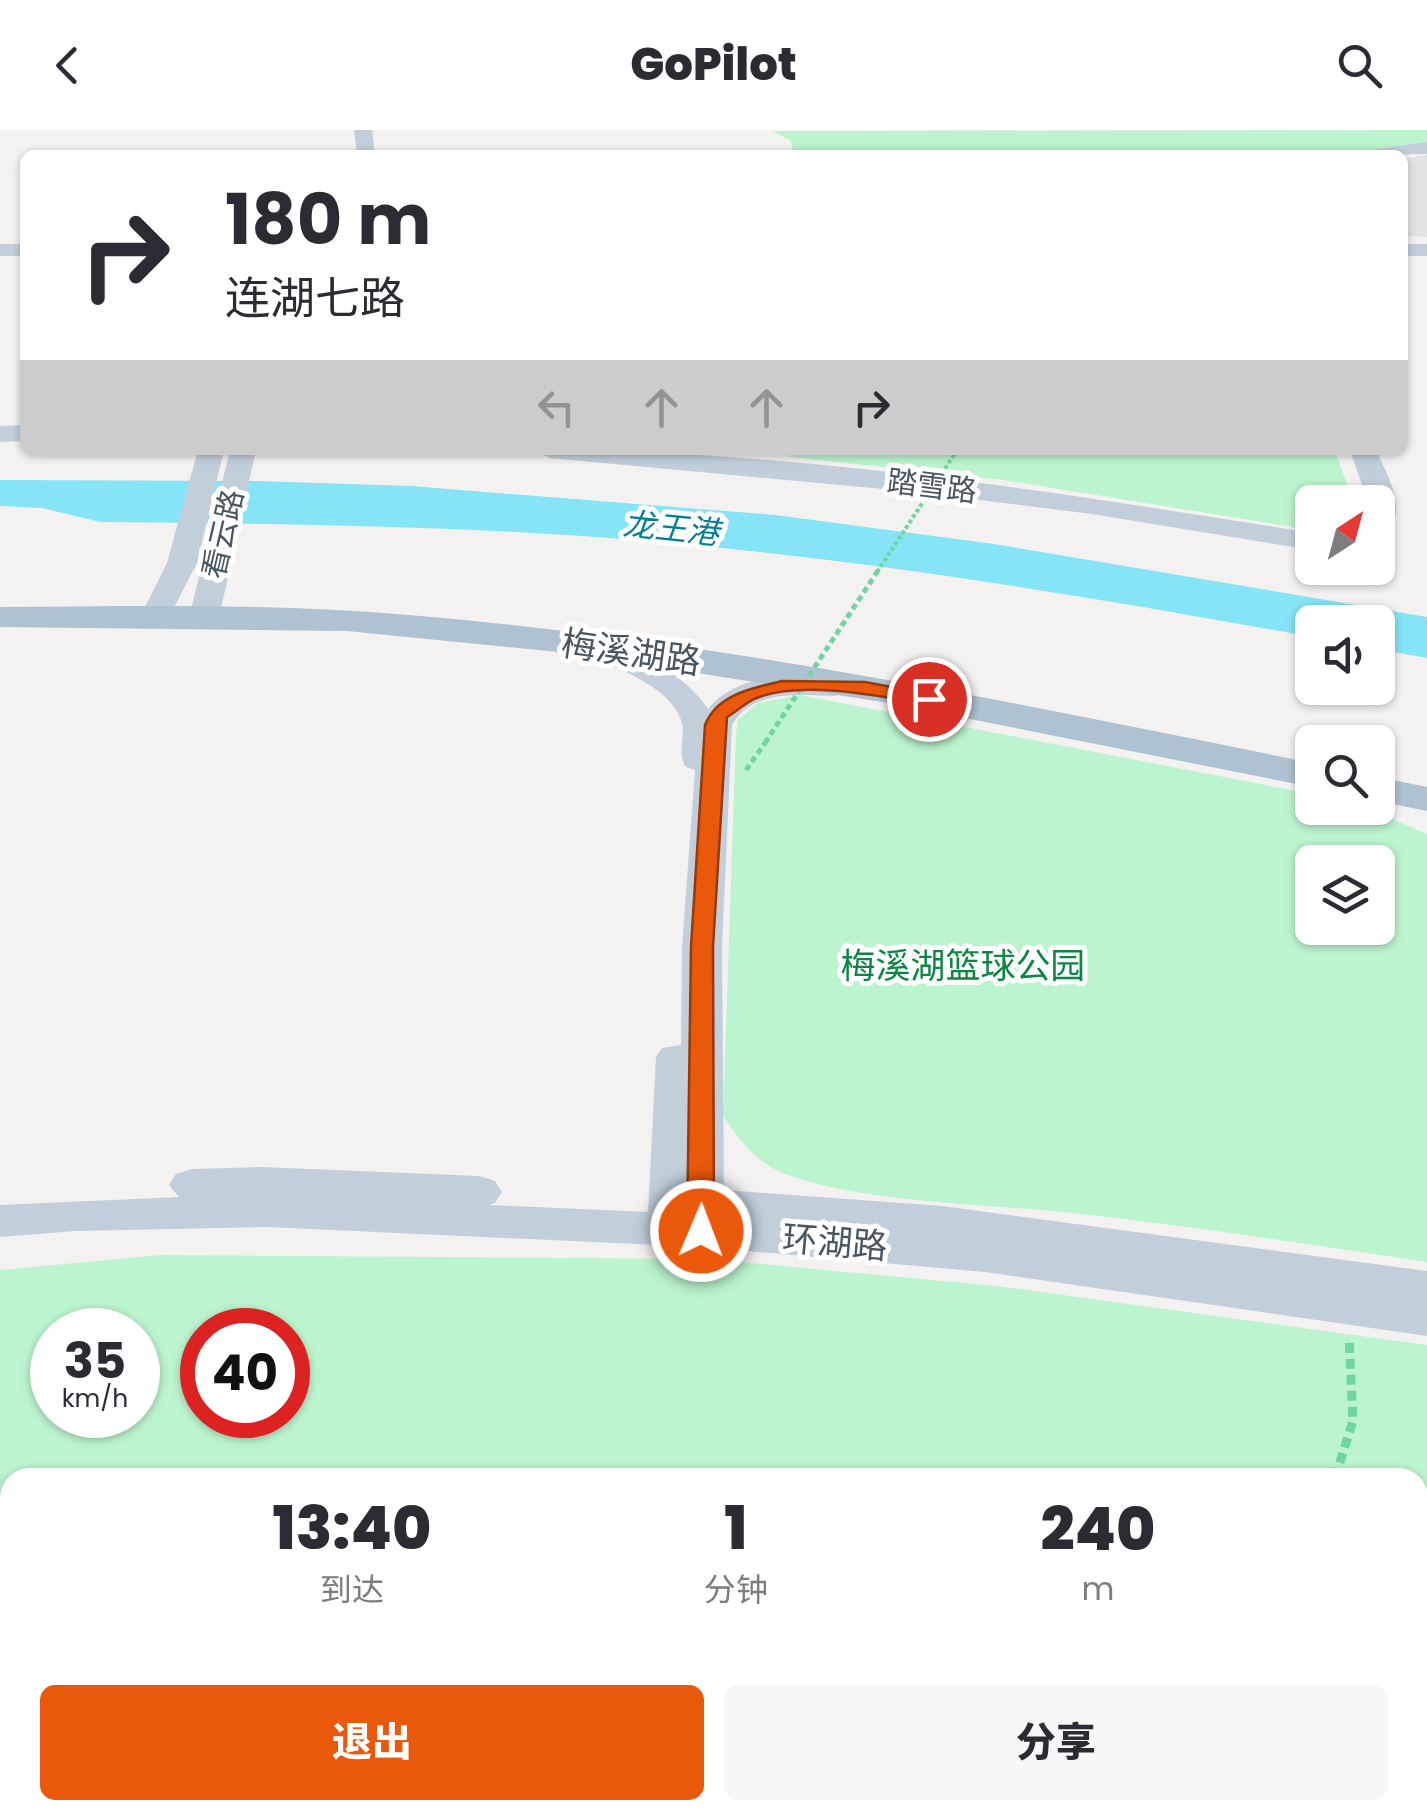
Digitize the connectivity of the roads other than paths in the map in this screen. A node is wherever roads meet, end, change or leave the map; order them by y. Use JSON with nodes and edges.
{"nodes":[{"id":1,"x":209,"y":455,"type":"edge"},
{"id":2,"x":242,"y":455,"type":"edge"},
{"id":3,"x":602,"y":455,"type":"edge"},
{"id":4,"x":673,"y":455,"type":"edge"},
{"id":5,"x":1355,"y":455,"type":"edge"},
{"id":6,"x":1365,"y":455,"type":"edge"},
{"id":7,"x":1366,"y":485,"type":"edge"},
{"id":8,"x":1376,"y":485,"type":"edge"},
{"id":9,"x":1295,"y":536,"type":"edge"},
{"id":10,"x":1295,"y":537,"type":"edge"},
{"id":11,"x":168,"y":590,"type":"junction"},
{"id":12,"x":0,"y":592,"type":"edge"},
{"id":13,"x":209,"y":592,"type":"junction"},
{"id":14,"x":0,"y":617,"type":"edge"},
{"id":15,"x":593,"y":646,"type":"junction"},
{"id":16,"x":865,"y":688,"type":"junction"},
{"id":17,"x":1295,"y":742,"type":"edge"},
{"id":18,"x":1395,"y":761,"type":"edge"},
{"id":19,"x":1427,"y":768,"type":"edge"},
{"id":20,"x":1295,"y":772,"type":"edge"},
{"id":21,"x":1395,"y":792,"type":"edge"},
{"id":22,"x":1427,"y":799,"type":"edge"},
{"id":23,"x":0,"y":1195,"type":"edge"},
{"id":24,"x":686,"y":1217,"type":"junction"},
{"id":25,"x":0,"y":1221,"type":"edge"},
{"id":26,"x":1427,"y":1288,"type":"edge"},
{"id":27,"x":1427,"y":1318,"type":"edge"}],
"edges":[{"from":1,"to":11,"type":"street"},
{"from":2,"to":13,"type":"street","name":"看云路"},
{"from":3,"to":10,"type":"street","name":"踏雪路"},
{"from":4,"to":9,"type":"street","name":"踏雪路"},
{"from":5,"to":7,"type":"street"},
{"from":6,"to":8,"type":"street"},
{"from":11,"to":12,"type":"main road","name":"梅溪湖路"},
{"from":11,"to":13,"type":"main road","name":"梅溪湖路"},
{"from":11,"to":14,"type":"main road","name":"梅溪湖路"},
{"from":13,"to":15,"type":"main road","name":"梅溪湖路"},
{"from":13,"to":17,"type":"main road","name":"梅溪湖路"},
{"from":15,"to":16,"type":"main road","name":"梅溪湖路"},
{"from":15,"to":24,"type":"street"},
{"from":16,"to":20,"type":"main road","name":"梅溪湖路"},
{"from":16,"to":24,"type":"street"},
{"from":18,"to":19,"type":"main road"},
{"from":21,"to":22,"type":"main road"},
{"from":23,"to":24,"type":"street","name":"环湖路"},
{"from":24,"to":25,"type":"street","name":"环湖路"},
{"from":24,"to":26,"type":"street","name":"环湖路"},
{"from":24,"to":27,"type":"street","name":"环湖路"}]}
